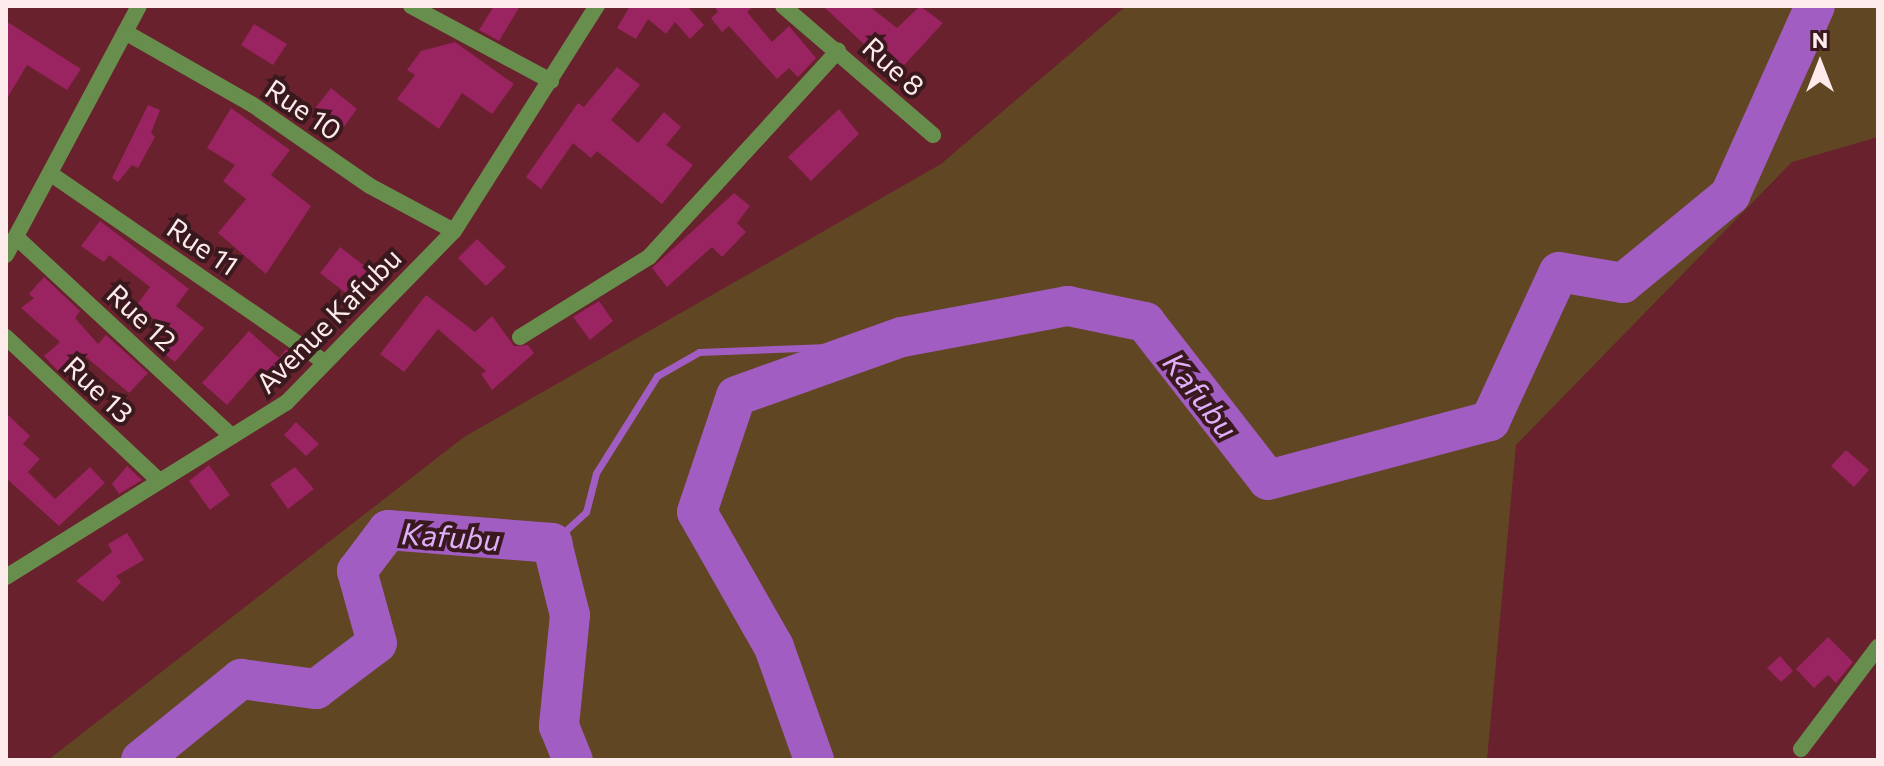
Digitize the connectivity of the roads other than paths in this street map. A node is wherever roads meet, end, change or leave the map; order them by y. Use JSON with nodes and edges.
{"nodes":[{"id":1,"x":139,"y":6,"type":"edge"},
{"id":2,"x":411,"y":6,"type":"edge"},
{"id":3,"x":597,"y":6,"type":"edge"},
{"id":4,"x":783,"y":6,"type":"edge"},
{"id":5,"x":125,"y":32,"type":"junction"},
{"id":6,"x":838,"y":51,"type":"junction"},
{"id":7,"x":551,"y":81,"type":"junction"},
{"id":8,"x":933,"y":135,"type":"dead end"},
{"id":9,"x":51,"y":174,"type":"junction"},
{"id":10,"x":454,"y":231,"type":"junction"},
{"id":11,"x":16,"y":237,"type":"junction"},
{"id":12,"x":6,"y":255,"type":"edge"},
{"id":13,"x":6,"y":337,"type":"edge"},
{"id":14,"x":520,"y":337,"type":"dead end"},
{"id":15,"x":325,"y":362,"type":"junction"},
{"id":16,"x":232,"y":436,"type":"junction"},
{"id":17,"x":157,"y":479,"type":"junction"},
{"id":18,"x":6,"y":577,"type":"edge"},
{"id":19,"x":1878,"y":647,"type":"edge"},
{"id":20,"x":1801,"y":749,"type":"dead end"}],
"edges":[{"from":1,"to":5,"type":"street"},
{"from":2,"to":7,"type":"street"},
{"from":3,"to":7,"type":"street","name":"Avenue Kafubu"},
{"from":4,"to":6,"type":"street","name":"Rue 8"},
{"from":5,"to":9,"type":"street"},
{"from":5,"to":10,"type":"street","name":"Rue 10"},
{"from":6,"to":8,"type":"street","name":"Rue 8"},
{"from":6,"to":14,"type":"street"},
{"from":7,"to":10,"type":"street","name":"Avenue Kafubu"},
{"from":9,"to":11,"type":"street"},
{"from":9,"to":15,"type":"street","name":"Rue 11"},
{"from":10,"to":15,"type":"street","name":"Avenue Kafubu"},
{"from":11,"to":12,"type":"street"},
{"from":11,"to":16,"type":"street","name":"Rue 12"},
{"from":13,"to":17,"type":"street","name":"Rue 13"},
{"from":15,"to":16,"type":"street","name":"Avenue Kafubu"},
{"from":16,"to":17,"type":"street","name":"Avenue Kafubu"},
{"from":17,"to":18,"type":"street","name":"Avenue Kafubu"},
{"from":19,"to":20,"type":"street"}]}
